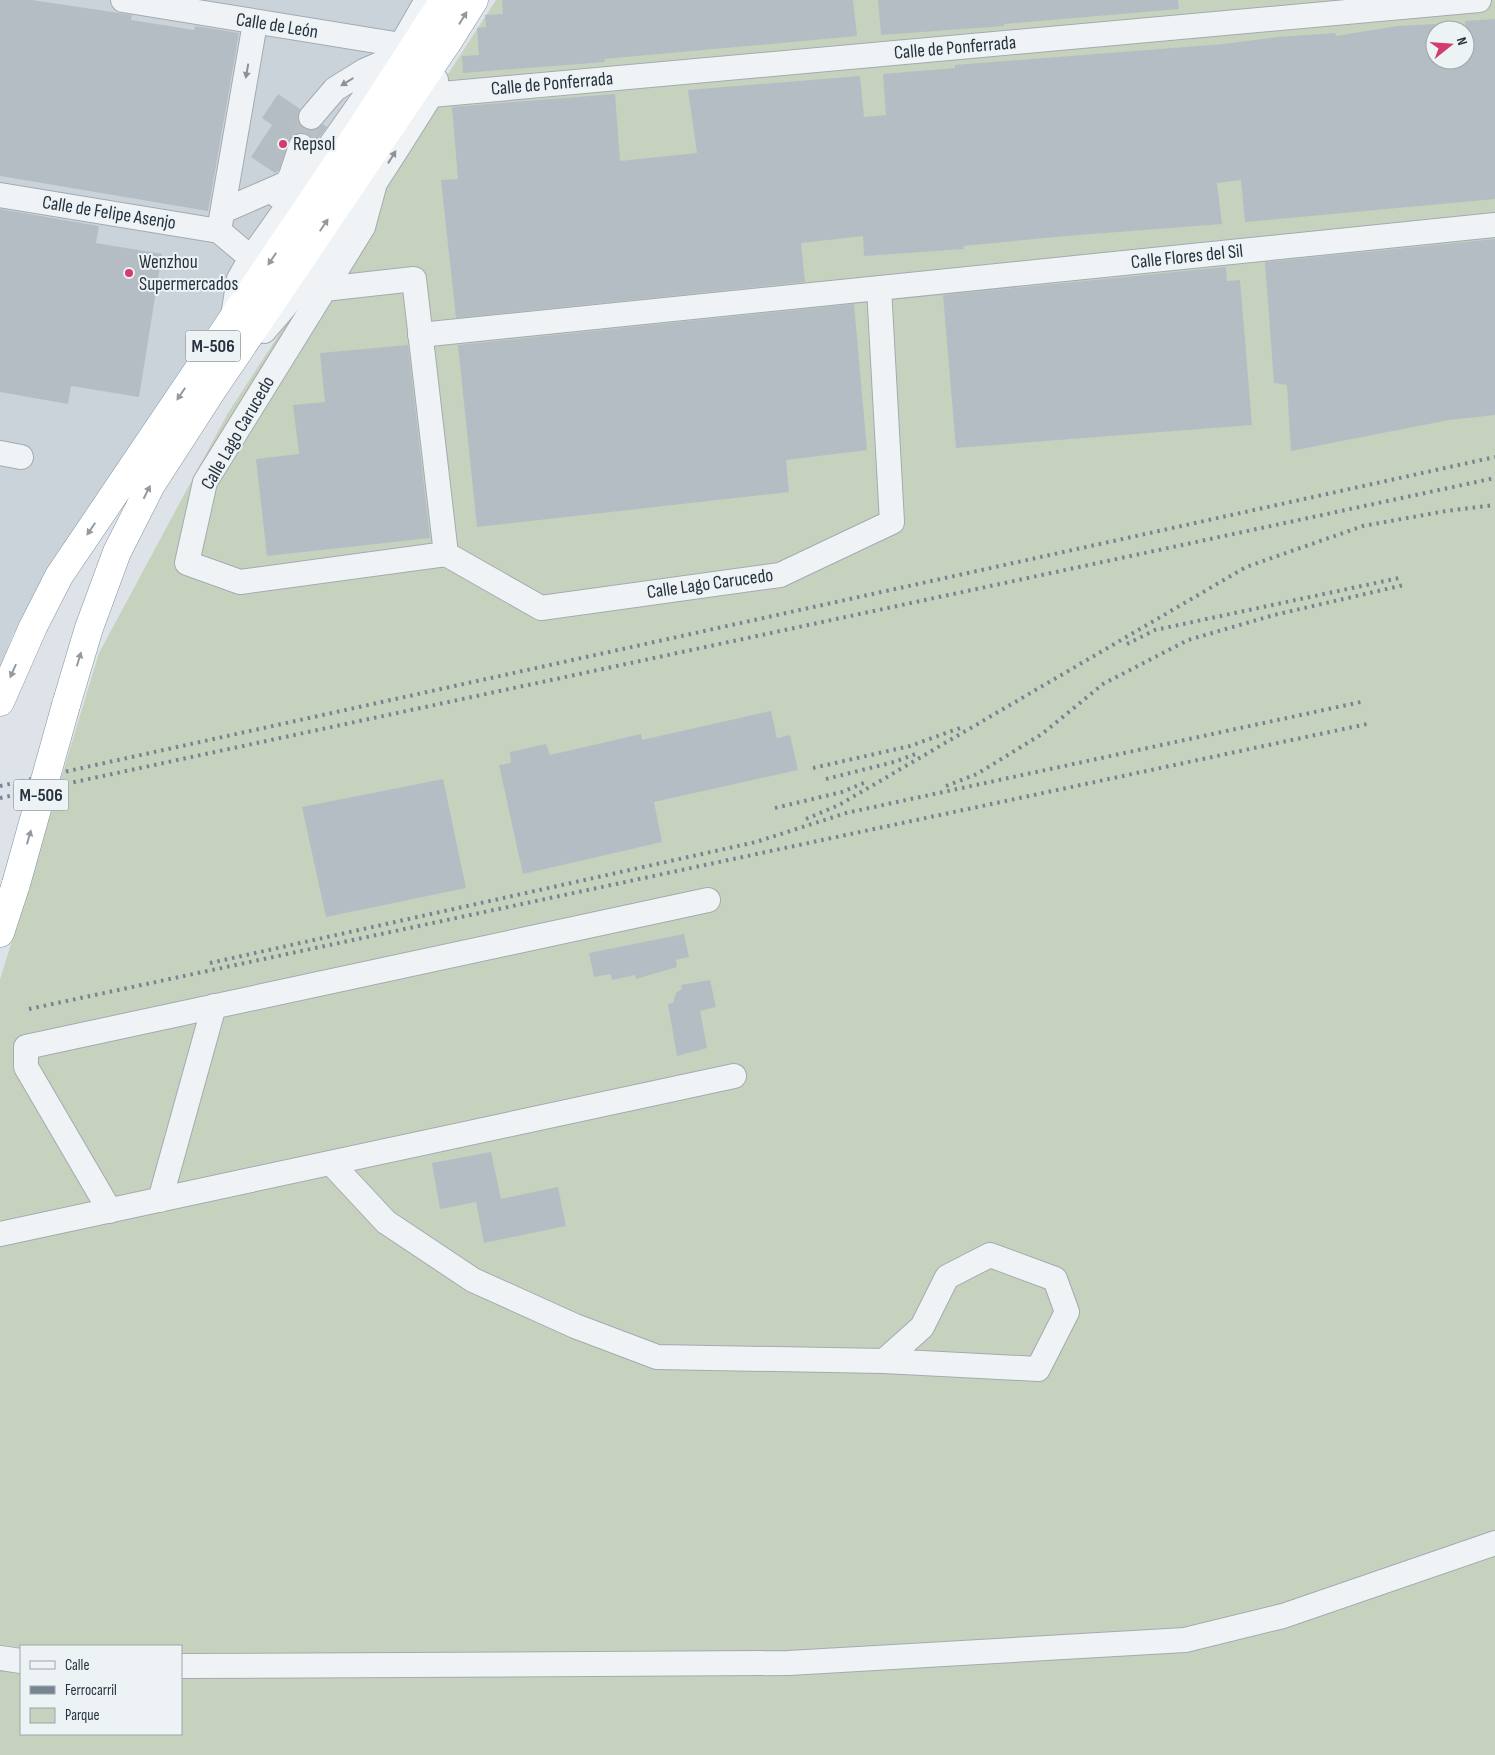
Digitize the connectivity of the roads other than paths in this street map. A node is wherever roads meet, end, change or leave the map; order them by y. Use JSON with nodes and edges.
{"nodes":[{"id":1,"x":124,"y":0,"type":"edge"},
{"id":2,"x":427,"y":0,"type":"edge"},
{"id":3,"x":444,"y":0,"type":"edge"},
{"id":4,"x":474,"y":0,"type":"edge"},
{"id":5,"x":1479,"y":0,"type":"edge"},
{"id":6,"x":255,"y":23,"type":"junction"},
{"id":7,"x":447,"y":44,"type":"junction"},
{"id":8,"x":396,"y":52,"type":"junction"},
{"id":9,"x":431,"y":95,"type":"junction"},
{"id":10,"x":311,"y":117,"type":"tunnel mouth"},
{"id":11,"x":301,"y":146,"type":"tunnel mouth"},
{"id":12,"x":285,"y":184,"type":"junction"},
{"id":13,"x":375,"y":184,"type":"junction"},
{"id":14,"x":0,"y":195,"type":"edge"},
{"id":15,"x":221,"y":221,"type":"junction"},
{"id":16,"x":1495,"y":225,"type":"edge"},
{"id":17,"x":246,"y":253,"type":"junction"},
{"id":18,"x":879,"y":288,"type":"junction"},
{"id":19,"x":324,"y":289,"type":"junction"},
{"id":20,"x":233,"y":316,"type":"junction"},
{"id":21,"x":420,"y":335,"type":"junction"},
{"id":22,"x":213,"y":389,"type":"junction"},
{"id":23,"x":446,"y":554,"type":"junction"},
{"id":24,"x":0,"y":702,"type":"edge"},
{"id":25,"x":708,"y":900,"type":"dead end"},
{"id":26,"x":0,"y":933,"type":"edge"},
{"id":27,"x":214,"y":1006,"type":"junction"},
{"id":28,"x":734,"y":1076,"type":"dead end"},
{"id":29,"x":331,"y":1163,"type":"junction"},
{"id":30,"x":160,"y":1200,"type":"junction"},
{"id":31,"x":110,"y":1211,"type":"junction"},
{"id":32,"x":0,"y":1234,"type":"edge"},
{"id":33,"x":884,"y":1360,"type":"junction"},
{"id":34,"x":1495,"y":1543,"type":"edge"},
{"id":35,"x":0,"y":1658,"type":"edge"},
{"id":36,"x":20,"y":1661,"type":"edge"},
{"id":37,"x":182,"y":1666,"type":"edge"}],
"edges":[{"from":1,"to":6,"type":"street","name":"Calle de León"},
{"from":2,"to":8,"type":"street"},
{"from":3,"to":20,"type":"highway","number":"M-506","one_way":true},
{"from":7,"to":4,"type":"highway","number":"M-506","one_way":true},
{"from":5,"to":9,"type":"street","name":"Calle de Ponferrada"},
{"from":6,"to":8,"type":"street","name":"Calle de León"},
{"from":6,"to":15,"type":"street","one_way":true},
{"from":7,"to":9,"type":"street"},
{"from":22,"to":7,"type":"highway","number":"M-506","one_way":true},
{"from":8,"to":10,"type":"street","one_way":true},
{"from":8,"to":17,"type":"street"},
{"from":13,"to":9,"type":"street","one_way":true},
{"from":11,"to":12,"type":"street"},
{"from":12,"to":15,"type":"street"},
{"from":12,"to":17,"type":"street"},
{"from":13,"to":19,"type":"street","name":"Calle Lago Carucedo"},
{"from":13,"to":22,"type":"street"},
{"from":14,"to":15,"type":"street","name":"Calle de Felipe Asenjo"},
{"from":15,"to":17,"type":"street","name":"Calle de Felipe Asenjo"},
{"from":16,"to":18,"type":"street","name":"Calle Flores del Sil"},
{"from":17,"to":20,"type":"street"},
{"from":18,"to":21,"type":"street","name":"Calle Flores del Sil"},
{"from":18,"to":23,"type":"street","name":"Calle Lago Carucedo"},
{"from":19,"to":21,"type":"street"},
{"from":19,"to":23,"type":"street","name":"Calle Lago Carucedo"},
{"from":20,"to":24,"type":"highway","number":"M-506","one_way":true},
{"from":21,"to":23,"type":"street"},
{"from":26,"to":22,"type":"highway","number":"M-506","one_way":true,"bridge":true},
{"from":25,"to":27,"type":"street"},
{"from":27,"to":30,"type":"street"},
{"from":27,"to":31,"type":"street"},
{"from":28,"to":29,"type":"street"},
{"from":29,"to":30,"type":"street"},
{"from":29,"to":33,"type":"street"},
{"from":30,"to":31,"type":"street"},
{"from":31,"to":32,"type":"street"},
{"from":33,"to":33,"type":"street"},
{"from":34,"to":37,"type":"street"},
{"from":35,"to":36,"type":"street"}]}
